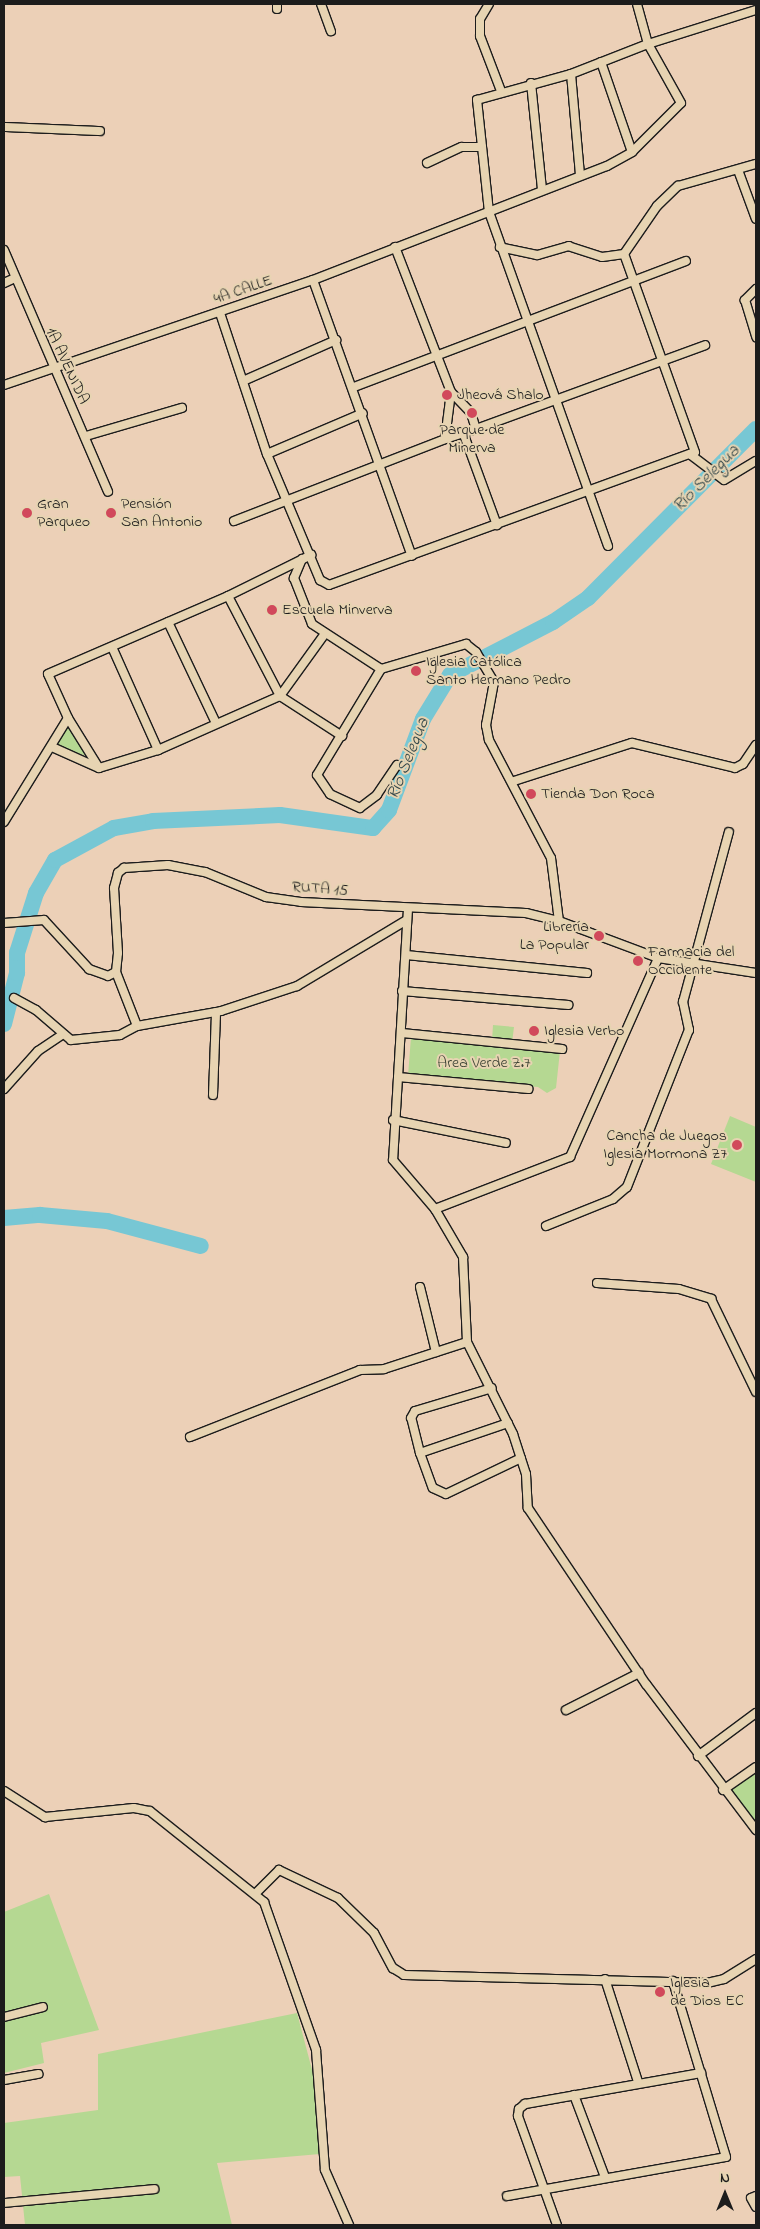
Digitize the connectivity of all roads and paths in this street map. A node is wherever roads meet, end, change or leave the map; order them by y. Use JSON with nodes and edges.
{"nodes":[{"id":1,"x":321,"y":4,"type":"edge"},
{"id":2,"x":489,"y":4,"type":"edge"},
{"id":3,"x":637,"y":4,"type":"edge"},
{"id":4,"x":756,"y":10,"type":"edge"},
{"id":5,"x":331,"y":31,"type":"dead end"},
{"id":6,"x":648,"y":44,"type":"junction"},
{"id":7,"x":601,"y":62,"type":"junction"},
{"id":8,"x":571,"y":74,"type":"junction"},
{"id":9,"x":531,"y":83,"type":"junction"},
{"id":10,"x":501,"y":91,"type":"junction"},
{"id":11,"x":4,"y":127,"type":"edge"},
{"id":12,"x":100,"y":131,"type":"dead end"},
{"id":13,"x":482,"y":147,"type":"junction"},
{"id":14,"x":632,"y":152,"type":"junction"},
{"id":15,"x":427,"y":163,"type":"dead end"},
{"id":16,"x":756,"y":164,"type":"edge"},
{"id":17,"x":738,"y":170,"type":"junction"},
{"id":18,"x":580,"y":175,"type":"junction"},
{"id":19,"x":542,"y":189,"type":"junction"},
{"id":20,"x":489,"y":212,"type":"junction"},
{"id":21,"x":756,"y":218,"type":"edge"},
{"id":22,"x":395,"y":247,"type":"junction"},
{"id":23,"x":500,"y":247,"type":"junction"},
{"id":24,"x":4,"y":250,"type":"edge"},
{"id":25,"x":624,"y":254,"type":"junction"},
{"id":26,"x":686,"y":261,"type":"dead end"},
{"id":27,"x":13,"y":279,"type":"junction"},
{"id":28,"x":313,"y":280,"type":"junction"},
{"id":29,"x":630,"y":282,"type":"junction"},
{"id":30,"x":4,"y":283,"type":"edge"},
{"id":31,"x":756,"y":289,"type":"edge"},
{"id":32,"x":220,"y":313,"type":"junction"},
{"id":33,"x":524,"y":320,"type":"junction"},
{"id":34,"x":756,"y":337,"type":"edge"},
{"id":35,"x":336,"y":340,"type":"junction"},
{"id":36,"x":705,"y":345,"type":"dead end"},
{"id":37,"x":436,"y":354,"type":"junction"},
{"id":38,"x":659,"y":359,"type":"junction"},
{"id":39,"x":52,"y":368,"type":"junction"},
{"id":40,"x":243,"y":381,"type":"junction"},
{"id":41,"x":4,"y":385,"type":"edge"},
{"id":42,"x":354,"y":387,"type":"junction"},
{"id":43,"x":451,"y":392,"type":"junction"},
{"id":44,"x":553,"y":400,"type":"junction"},
{"id":45,"x":182,"y":408,"type":"dead end"},
{"id":46,"x":363,"y":413,"type":"junction"},
{"id":47,"x":476,"y":429,"type":"junction"},
{"id":48,"x":464,"y":435,"type":"junction"},
{"id":49,"x":86,"y":436,"type":"junction"},
{"id":50,"x":445,"y":439,"type":"junction"},
{"id":51,"x":267,"y":454,"type":"junction"},
{"id":52,"x":691,"y":455,"type":"junction"},
{"id":53,"x":756,"y":461,"type":"edge"},
{"id":54,"x":382,"y":462,"type":"junction"},
{"id":55,"x":108,"y":492,"type":"dead end"},
{"id":56,"x":585,"y":493,"type":"junction"},
{"id":57,"x":288,"y":500,"type":"junction"},
{"id":58,"x":234,"y":521,"type":"dead end"},
{"id":59,"x":497,"y":525,"type":"junction"},
{"id":60,"x":608,"y":546,"type":"dead end"},
{"id":61,"x":311,"y":555,"type":"junction"},
{"id":62,"x":412,"y":556,"type":"junction"},
{"id":63,"x":302,"y":558,"type":"junction"},
{"id":64,"x":228,"y":596,"type":"junction"},
{"id":65,"x":168,"y":622,"type":"junction"},
{"id":66,"x":324,"y":635,"type":"junction"},
{"id":67,"x":112,"y":646,"type":"junction"},
{"id":68,"x":381,"y":669,"type":"junction"},
{"id":69,"x":280,"y":696,"type":"junction"},
{"id":70,"x":68,"y":718,"type":"junction"},
{"id":71,"x":216,"y":722,"type":"junction"},
{"id":72,"x":342,"y":736,"type":"junction"},
{"id":73,"x":756,"y":745,"type":"edge"},
{"id":74,"x":52,"y":746,"type":"junction"},
{"id":75,"x":158,"y":750,"type":"junction"},
{"id":76,"x":397,"y":765,"type":"dead end"},
{"id":77,"x":99,"y":768,"type":"junction"},
{"id":78,"x":514,"y":781,"type":"junction"},
{"id":79,"x":4,"y":822,"type":"edge"},
{"id":80,"x":729,"y":832,"type":"dead end"},
{"id":81,"x":408,"y":909,"type":"junction"},
{"id":82,"x":559,"y":920,"type":"junction"},
{"id":83,"x":405,"y":921,"type":"junction"},
{"id":84,"x":4,"y":923,"type":"edge"},
{"id":85,"x":406,"y":955,"type":"junction"},
{"id":86,"x":658,"y":958,"type":"junction"},
{"id":87,"x":691,"y":967,"type":"junction"},
{"id":88,"x":116,"y":972,"type":"junction"},
{"id":89,"x":587,"y":973,"type":"dead end"},
{"id":90,"x":756,"y":973,"type":"edge"},
{"id":91,"x":402,"y":991,"type":"junction"},
{"id":92,"x":14,"y":998,"type":"dead end"},
{"id":93,"x":568,"y":1005,"type":"dead end"},
{"id":94,"x":216,"y":1012,"type":"junction"},
{"id":95,"x":137,"y":1026,"type":"junction"},
{"id":96,"x":402,"y":1033,"type":"junction"},
{"id":97,"x":63,"y":1034,"type":"junction"},
{"id":98,"x":562,"y":1049,"type":"dead end"},
{"id":99,"x":398,"y":1077,"type":"junction"},
{"id":100,"x":4,"y":1089,"type":"edge"},
{"id":101,"x":528,"y":1089,"type":"dead end"},
{"id":102,"x":213,"y":1095,"type":"dead end"},
{"id":103,"x":392,"y":1120,"type":"junction"},
{"id":104,"x":506,"y":1143,"type":"dead end"},
{"id":105,"x":435,"y":1209,"type":"junction"},
{"id":106,"x":546,"y":1226,"type":"dead end"},
{"id":107,"x":597,"y":1283,"type":"dead end"},
{"id":108,"x":420,"y":1287,"type":"dead end"},
{"id":109,"x":466,"y":1342,"type":"junction"},
{"id":110,"x":436,"y":1352,"type":"junction"},
{"id":111,"x":492,"y":1388,"type":"junction"},
{"id":112,"x":756,"y":1392,"type":"edge"},
{"id":113,"x":508,"y":1422,"type":"junction"},
{"id":114,"x":190,"y":1437,"type":"dead end"},
{"id":115,"x":420,"y":1452,"type":"junction"},
{"id":116,"x":521,"y":1458,"type":"junction"},
{"id":117,"x":639,"y":1673,"type":"junction"},
{"id":118,"x":566,"y":1710,"type":"dead end"},
{"id":119,"x":756,"y":1713,"type":"edge"},
{"id":120,"x":698,"y":1756,"type":"junction"},
{"id":121,"x":756,"y":1767,"type":"edge"},
{"id":122,"x":724,"y":1790,"type":"junction"},
{"id":123,"x":4,"y":1791,"type":"edge"},
{"id":124,"x":756,"y":1830,"type":"edge"},
{"id":125,"x":255,"y":1894,"type":"junction"},
{"id":126,"x":756,"y":1959,"type":"edge"},
{"id":127,"x":605,"y":1979,"type":"junction"},
{"id":128,"x":673,"y":1981,"type":"junction"},
{"id":129,"x":43,"y":2007,"type":"dead end"},
{"id":130,"x":4,"y":2017,"type":"edge"},
{"id":131,"x":701,"y":2073,"type":"junction"},
{"id":132,"x":38,"y":2074,"type":"dead end"},
{"id":133,"x":4,"y":2080,"type":"edge"},
{"id":134,"x":638,"y":2082,"type":"junction"},
{"id":135,"x":574,"y":2095,"type":"junction"},
{"id":136,"x":605,"y":2177,"type":"junction"},
{"id":137,"x":154,"y":2188,"type":"dead end"},
{"id":138,"x":542,"y":2190,"type":"junction"},
{"id":139,"x":507,"y":2196,"type":"dead end"},
{"id":140,"x":756,"y":2196,"type":"edge"},
{"id":141,"x":4,"y":2203,"type":"edge"},
{"id":142,"x":756,"y":2207,"type":"edge"},
{"id":143,"x":349,"y":2225,"type":"edge"},
{"id":144,"x":557,"y":2225,"type":"edge"}],
"edges":[{"from":1,"to":5,"type":"street"},
{"from":2,"to":10,"type":"street"},
{"from":3,"to":6,"type":"street"},
{"from":4,"to":6,"type":"street"},
{"from":6,"to":7,"type":"street"},
{"from":6,"to":14,"type":"street"},
{"from":7,"to":8,"type":"street"},
{"from":7,"to":14,"type":"street"},
{"from":8,"to":9,"type":"street"},
{"from":8,"to":18,"type":"street"},
{"from":9,"to":10,"type":"street"},
{"from":9,"to":19,"type":"street"},
{"from":10,"to":13,"type":"street"},
{"from":11,"to":12,"type":"street"},
{"from":13,"to":15,"type":"street"},
{"from":13,"to":20,"type":"street"},
{"from":14,"to":18,"type":"street","name":"4A CALLE"},
{"from":16,"to":17,"type":"street"},
{"from":17,"to":21,"type":"street"},
{"from":17,"to":25,"type":"street"},
{"from":18,"to":19,"type":"street","name":"4A CALLE"},
{"from":19,"to":20,"type":"street","name":"4A CALLE"},
{"from":20,"to":22,"type":"street","name":"4A CALLE"},
{"from":20,"to":23,"type":"street"},
{"from":22,"to":28,"type":"street","name":"4A CALLE"},
{"from":22,"to":37,"type":"street"},
{"from":23,"to":25,"type":"street"},
{"from":23,"to":33,"type":"street"},
{"from":24,"to":27,"type":"street","name":"1A AVENIDA"},
{"from":25,"to":29,"type":"street"},
{"from":26,"to":29,"type":"street"},
{"from":27,"to":30,"type":"street"},
{"from":27,"to":39,"type":"street","name":"1A AVENIDA"},
{"from":28,"to":32,"type":"street","name":"4A CALLE"},
{"from":28,"to":35,"type":"street"},
{"from":29,"to":33,"type":"street"},
{"from":29,"to":38,"type":"street"},
{"from":31,"to":34,"type":"street"},
{"from":32,"to":39,"type":"street","name":"4A CALLE"},
{"from":32,"to":40,"type":"street"},
{"from":33,"to":37,"type":"street"},
{"from":33,"to":44,"type":"street"},
{"from":35,"to":40,"type":"street"},
{"from":35,"to":42,"type":"street"},
{"from":36,"to":38,"type":"street"},
{"from":37,"to":42,"type":"street"},
{"from":37,"to":43,"type":"street"},
{"from":38,"to":44,"type":"street"},
{"from":38,"to":52,"type":"street"},
{"from":39,"to":41,"type":"street","name":"4A CALLE"},
{"from":39,"to":49,"type":"street","name":"1A AVENIDA"},
{"from":40,"to":51,"type":"street"},
{"from":42,"to":46,"type":"street"},
{"from":43,"to":47,"type":"street"},
{"from":43,"to":50,"type":"street"},
{"from":44,"to":47,"type":"street"},
{"from":44,"to":56,"type":"street"},
{"from":45,"to":49,"type":"street"},
{"from":46,"to":51,"type":"street"},
{"from":46,"to":54,"type":"street"},
{"from":47,"to":48,"type":"street"},
{"from":48,"to":50,"type":"street"},
{"from":48,"to":59,"type":"street"},
{"from":49,"to":55,"type":"street","name":"1A AVENIDA"},
{"from":50,"to":54,"type":"street"},
{"from":51,"to":57,"type":"street"},
{"from":52,"to":53,"type":"street"},
{"from":52,"to":56,"type":"street"},
{"from":54,"to":57,"type":"street"},
{"from":54,"to":62,"type":"street"},
{"from":56,"to":59,"type":"street"},
{"from":56,"to":60,"type":"street"},
{"from":57,"to":58,"type":"street"},
{"from":57,"to":61,"type":"street"},
{"from":59,"to":62,"type":"street"},
{"from":61,"to":62,"type":"street"},
{"from":61,"to":63,"type":"street"},
{"from":63,"to":64,"type":"street"},
{"from":63,"to":66,"type":"street"},
{"from":64,"to":65,"type":"street"},
{"from":64,"to":69,"type":"street"},
{"from":65,"to":67,"type":"street"},
{"from":65,"to":71,"type":"street"},
{"from":66,"to":68,"type":"street"},
{"from":66,"to":69,"type":"street"},
{"from":67,"to":70,"type":"street"},
{"from":67,"to":75,"type":"street"},
{"from":68,"to":72,"type":"street"},
{"from":68,"to":78,"type":"street"},
{"from":69,"to":71,"type":"street"},
{"from":69,"to":72,"type":"street"},
{"from":70,"to":74,"type":"street"},
{"from":70,"to":77,"type":"street"},
{"from":71,"to":75,"type":"street"},
{"from":72,"to":76,"type":"street"},
{"from":73,"to":78,"type":"street"},
{"from":74,"to":77,"type":"street"},
{"from":74,"to":79,"type":"street"},
{"from":75,"to":77,"type":"street"},
{"from":78,"to":82,"type":"street"},
{"from":80,"to":87,"type":"street"},
{"from":81,"to":82,"type":"street","name":"RUTA 15"},
{"from":81,"to":83,"type":"street"},
{"from":81,"to":88,"type":"street","name":"RUTA 15"},
{"from":82,"to":86,"type":"street","name":"RUTA 15"},
{"from":83,"to":85,"type":"street"},
{"from":83,"to":94,"type":"street"},
{"from":84,"to":88,"type":"street"},
{"from":85,"to":89,"type":"street"},
{"from":85,"to":91,"type":"street"},
{"from":86,"to":87,"type":"street","name":"RUTA 15"},
{"from":86,"to":105,"type":"street"},
{"from":87,"to":90,"type":"street","name":"RUTA 15"},
{"from":87,"to":106,"type":"street"},
{"from":88,"to":95,"type":"street"},
{"from":91,"to":93,"type":"street"},
{"from":91,"to":96,"type":"street"},
{"from":92,"to":97,"type":"street"},
{"from":94,"to":95,"type":"street"},
{"from":94,"to":102,"type":"street"},
{"from":95,"to":97,"type":"street"},
{"from":96,"to":98,"type":"street"},
{"from":96,"to":99,"type":"street"},
{"from":97,"to":100,"type":"street"},
{"from":99,"to":101,"type":"street"},
{"from":99,"to":103,"type":"street"},
{"from":103,"to":104,"type":"street"},
{"from":103,"to":105,"type":"street"},
{"from":105,"to":109,"type":"street"},
{"from":107,"to":112,"type":"street"},
{"from":108,"to":110,"type":"street"},
{"from":109,"to":110,"type":"street"},
{"from":109,"to":111,"type":"street"},
{"from":110,"to":114,"type":"street"},
{"from":111,"to":113,"type":"street"},
{"from":111,"to":115,"type":"street"},
{"from":113,"to":115,"type":"street"},
{"from":113,"to":116,"type":"street"},
{"from":115,"to":116,"type":"street"},
{"from":116,"to":117,"type":"street"},
{"from":117,"to":118,"type":"street"},
{"from":117,"to":120,"type":"street"},
{"from":119,"to":120,"type":"street"},
{"from":120,"to":122,"type":"street"},
{"from":121,"to":122,"type":"street"},
{"from":122,"to":124,"type":"street"},
{"from":123,"to":125,"type":"street"},
{"from":125,"to":127,"type":"street"},
{"from":125,"to":143,"type":"street"},
{"from":126,"to":128,"type":"street"},
{"from":127,"to":128,"type":"street"},
{"from":127,"to":134,"type":"street"},
{"from":128,"to":131,"type":"street"},
{"from":129,"to":130,"type":"street"},
{"from":131,"to":134,"type":"street"},
{"from":131,"to":136,"type":"street"},
{"from":132,"to":133,"type":"street"},
{"from":134,"to":135,"type":"street"},
{"from":135,"to":136,"type":"street"},
{"from":135,"to":138,"type":"street"},
{"from":136,"to":138,"type":"street"},
{"from":137,"to":141,"type":"street"},
{"from":138,"to":139,"type":"street"},
{"from":138,"to":144,"type":"street"},
{"from":140,"to":142,"type":"street"}]}
